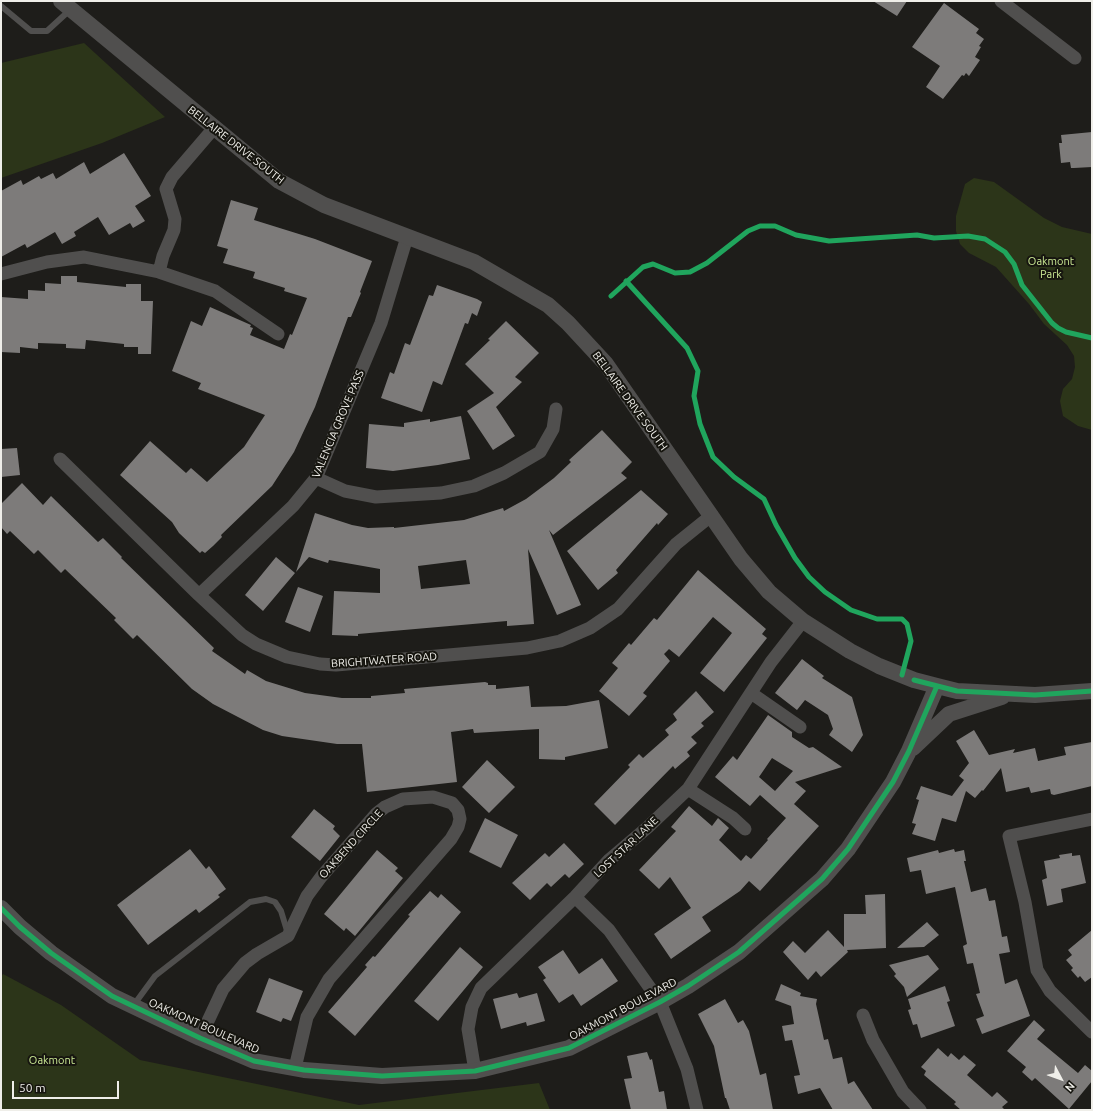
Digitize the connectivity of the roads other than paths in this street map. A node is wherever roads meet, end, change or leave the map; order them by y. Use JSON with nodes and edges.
{"nodes":[{"id":1,"x":1001,"y":1,"type":"edge"},
{"id":2,"x":66,"y":5,"type":"edge"},
{"id":3,"x":1,"y":6,"type":"edge"},
{"id":4,"x":1075,"y":58,"type":"dead end"},
{"id":5,"x":214,"y":128,"type":"junction"},
{"id":6,"x":406,"y":236,"type":"junction"},
{"id":7,"x":159,"y":272,"type":"junction"},
{"id":8,"x":1,"y":274,"type":"edge"},
{"id":9,"x":278,"y":334,"type":"dead end"},
{"id":10,"x":556,"y":409,"type":"dead end"},
{"id":11,"x":60,"y":459,"type":"dead end"},
{"id":12,"x":316,"y":478,"type":"junction"},
{"id":13,"x":712,"y":515,"type":"junction"},
{"id":14,"x":199,"y":595,"type":"junction"},
{"id":15,"x":803,"y":621,"type":"junction"},
{"id":16,"x":937,"y":686,"type":"junction"},
{"id":17,"x":1092,"y":691,"type":"edge"},
{"id":18,"x":751,"y":694,"type":"junction"},
{"id":19,"x":1012,"y":694,"type":"junction"},
{"id":20,"x":800,"y":727,"type":"dead end"},
{"id":21,"x":909,"y":751,"type":"junction"},
{"id":22,"x":688,"y":789,"type":"junction"},
{"id":23,"x":1092,"y":819,"type":"edge"},
{"id":24,"x":745,"y":829,"type":"dead end"},
{"id":25,"x":575,"y":897,"type":"junction"},
{"id":26,"x":1,"y":908,"type":"edge"},
{"id":27,"x":288,"y":936,"type":"junction"},
{"id":28,"x":660,"y":1002,"type":"junction"},
{"id":29,"x":133,"y":1006,"type":"junction"},
{"id":30,"x":863,"y":1015,"type":"dead end"},
{"id":31,"x":1092,"y":1032,"type":"edge"},
{"id":32,"x":200,"y":1038,"type":"junction"},
{"id":33,"x":295,"y":1068,"type":"junction"},
{"id":34,"x":475,"y":1071,"type":"junction"},
{"id":35,"x":697,"y":1110,"type":"edge"},
{"id":36,"x":920,"y":1110,"type":"edge"}],
"edges":[{"from":1,"to":4,"type":"street"},
{"from":2,"to":3,"type":"lane"},
{"from":2,"to":5,"type":"street","name":"BELLAIRE DRIVE SOUTH"},
{"from":5,"to":6,"type":"street","name":"BELLAIRE DRIVE SOUTH"},
{"from":5,"to":7,"type":"street"},
{"from":6,"to":12,"type":"street","name":"VALENCIA GROVE PASS"},
{"from":6,"to":13,"type":"street","name":"BELLAIRE DRIVE SOUTH"},
{"from":7,"to":8,"type":"street"},
{"from":7,"to":9,"type":"street"},
{"from":10,"to":12,"type":"street"},
{"from":11,"to":14,"type":"street","name":"BRIGHTWATER ROAD"},
{"from":12,"to":14,"type":"street","name":"VALENCIA GROVE PASS"},
{"from":13,"to":14,"type":"street","name":"BRIGHTWATER ROAD"},
{"from":13,"to":15,"type":"street","name":"BELLAIRE DRIVE SOUTH"},
{"from":15,"to":16,"type":"street","name":"BELLAIRE DRIVE SOUTH"},
{"from":15,"to":18,"type":"street","name":"LOST STAR LANE"},
{"from":16,"to":19,"type":"street","name":"BELLAIRE DRIVE SOUTH"},
{"from":16,"to":21,"type":"street","name":"OAKMONT BOULEVARD"},
{"from":17,"to":19,"type":"street","name":"BELLAIRE DRIVE SOUTH"},
{"from":18,"to":20,"type":"street"},
{"from":18,"to":22,"type":"street","name":"LOST STAR LANE"},
{"from":19,"to":21,"type":"street"},
{"from":21,"to":28,"type":"street","name":"OAKMONT BOULEVARD"},
{"from":22,"to":24,"type":"street"},
{"from":22,"to":25,"type":"street","name":"LOST STAR LANE"},
{"from":23,"to":31,"type":"street"},
{"from":25,"to":28,"type":"street"},
{"from":25,"to":34,"type":"street","name":"LOST STAR LANE"},
{"from":26,"to":29,"type":"street","name":"OAKMONT BOULEVARD"},
{"from":27,"to":29,"type":"lane"},
{"from":27,"to":32,"type":"street"},
{"from":27,"to":33,"type":"street","name":"OAKBEND CIRCLE"},
{"from":28,"to":34,"type":"street","name":"OAKMONT BOULEVARD"},
{"from":28,"to":35,"type":"street"},
{"from":29,"to":32,"type":"street","name":"OAKMONT BOULEVARD"},
{"from":30,"to":36,"type":"street"},
{"from":32,"to":33,"type":"street","name":"OAKMONT BOULEVARD"},
{"from":33,"to":34,"type":"street","name":"OAKMONT BOULEVARD"}]}
